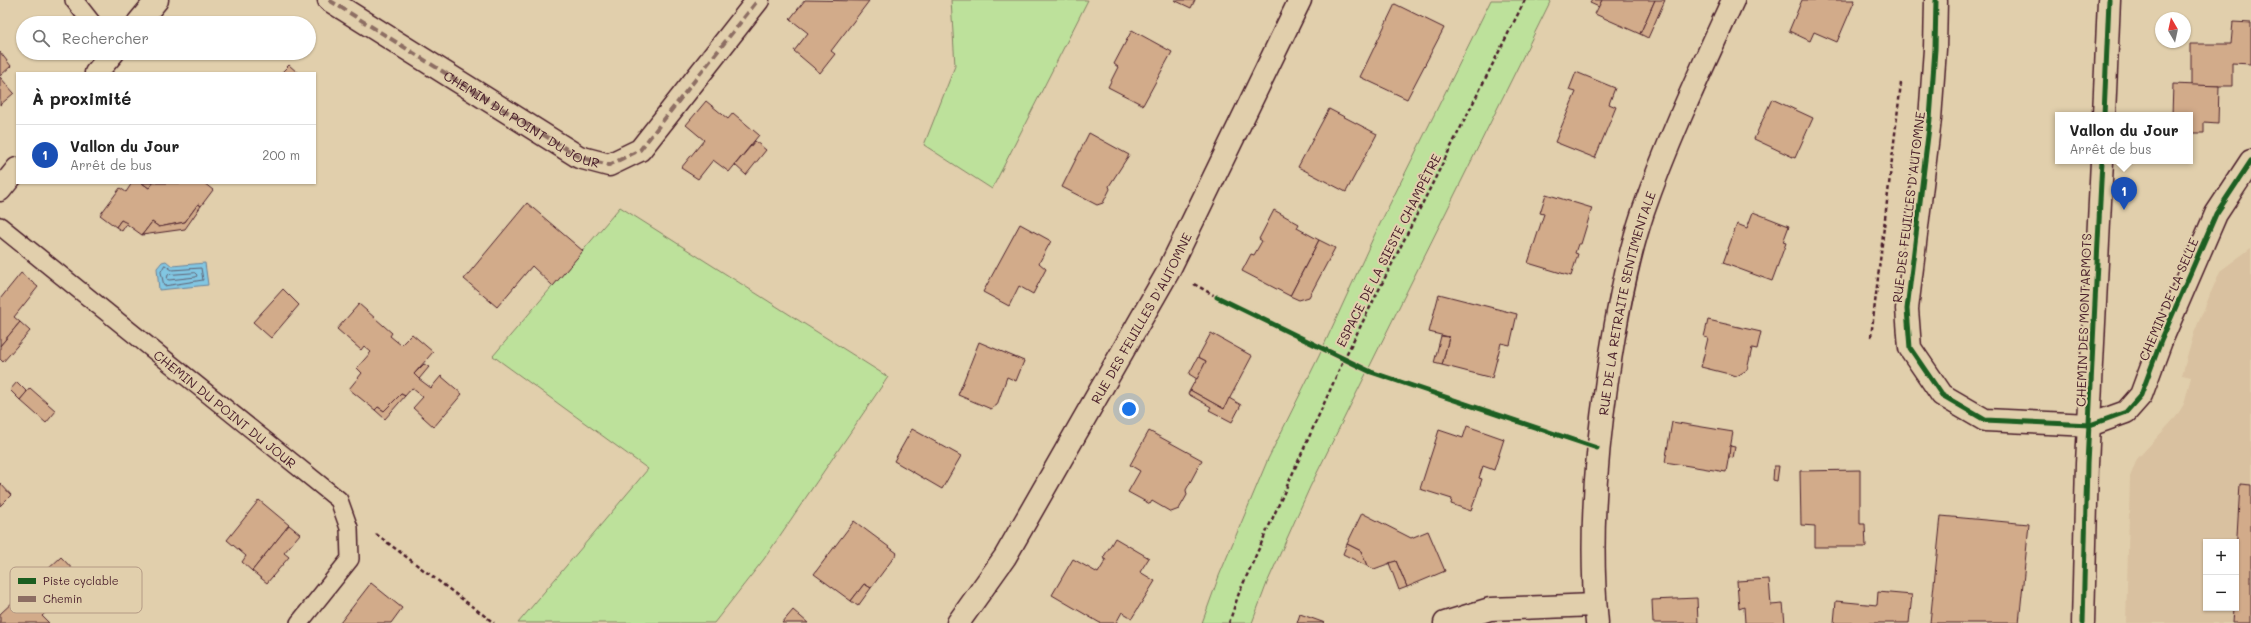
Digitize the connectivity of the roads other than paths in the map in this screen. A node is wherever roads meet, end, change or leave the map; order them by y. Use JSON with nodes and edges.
{"nodes":[{"id":1,"x":74,"y":0,"type":"edge"},
{"id":2,"x":157,"y":0,"type":"edge"},
{"id":3,"x":328,"y":0,"type":"edge"},
{"id":4,"x":758,"y":0,"type":"edge"},
{"id":5,"x":1300,"y":0,"type":"edge"},
{"id":6,"x":1733,"y":0,"type":"edge"},
{"id":7,"x":1936,"y":0,"type":"edge"},
{"id":8,"x":2109,"y":0,"type":"edge"},
{"id":9,"x":87,"y":16,"type":"edge"},
{"id":10,"x":144,"y":16,"type":"edge"},
{"id":11,"x":107,"y":60,"type":"edge"},
{"id":12,"x":97,"y":72,"type":"edge"},
{"id":13,"x":2104,"y":112,"type":"edge"},
{"id":14,"x":2251,"y":161,"type":"edge"},
{"id":15,"x":2102,"y":164,"type":"edge"},
{"id":16,"x":16,"y":170,"type":"edge"},
{"id":17,"x":0,"y":190,"type":"edge"},
{"id":18,"x":0,"y":226,"type":"edge"},
{"id":19,"x":2090,"y":425,"type":"junction"},
{"id":20,"x":1596,"y":614,"type":"edge"},
{"id":21,"x":299,"y":623,"type":"edge"},
{"id":22,"x":958,"y":623,"type":"edge"},
{"id":23,"x":1445,"y":623,"type":"edge"},
{"id":24,"x":2083,"y":623,"type":"edge"}],
"edges":[{"from":1,"to":9,"type":"lane"},
{"from":2,"to":10,"type":"street"},
{"from":3,"to":4,"type":"street","name":"CHEMIN DU POINT DU JOUR"},
{"from":5,"to":22,"type":"street","name":"RUE DES FEUILLES D'AUTOMNE"},
{"from":6,"to":20,"type":"street","name":"RUE DE LA RETRAITE SENTIMENTALE"},
{"from":7,"to":19,"type":"street","name":"RUE DES FEUILLES D'AUTOMNE"},
{"from":8,"to":13,"type":"street"},
{"from":11,"to":12,"type":"street"},
{"from":14,"to":19,"type":"street","name":"CHEMIN DE LA SELLE"},
{"from":15,"to":19,"type":"street","name":"CHEMIN DES MONTARMOTS"},
{"from":16,"to":17,"type":"street"},
{"from":18,"to":21,"type":"lane","name":"CHEMIN DU POINT DU JOUR"},
{"from":19,"to":24,"type":"street","name":"CHEMIN DES MONTARMOTS"},
{"from":20,"to":23,"type":"street"}]}
